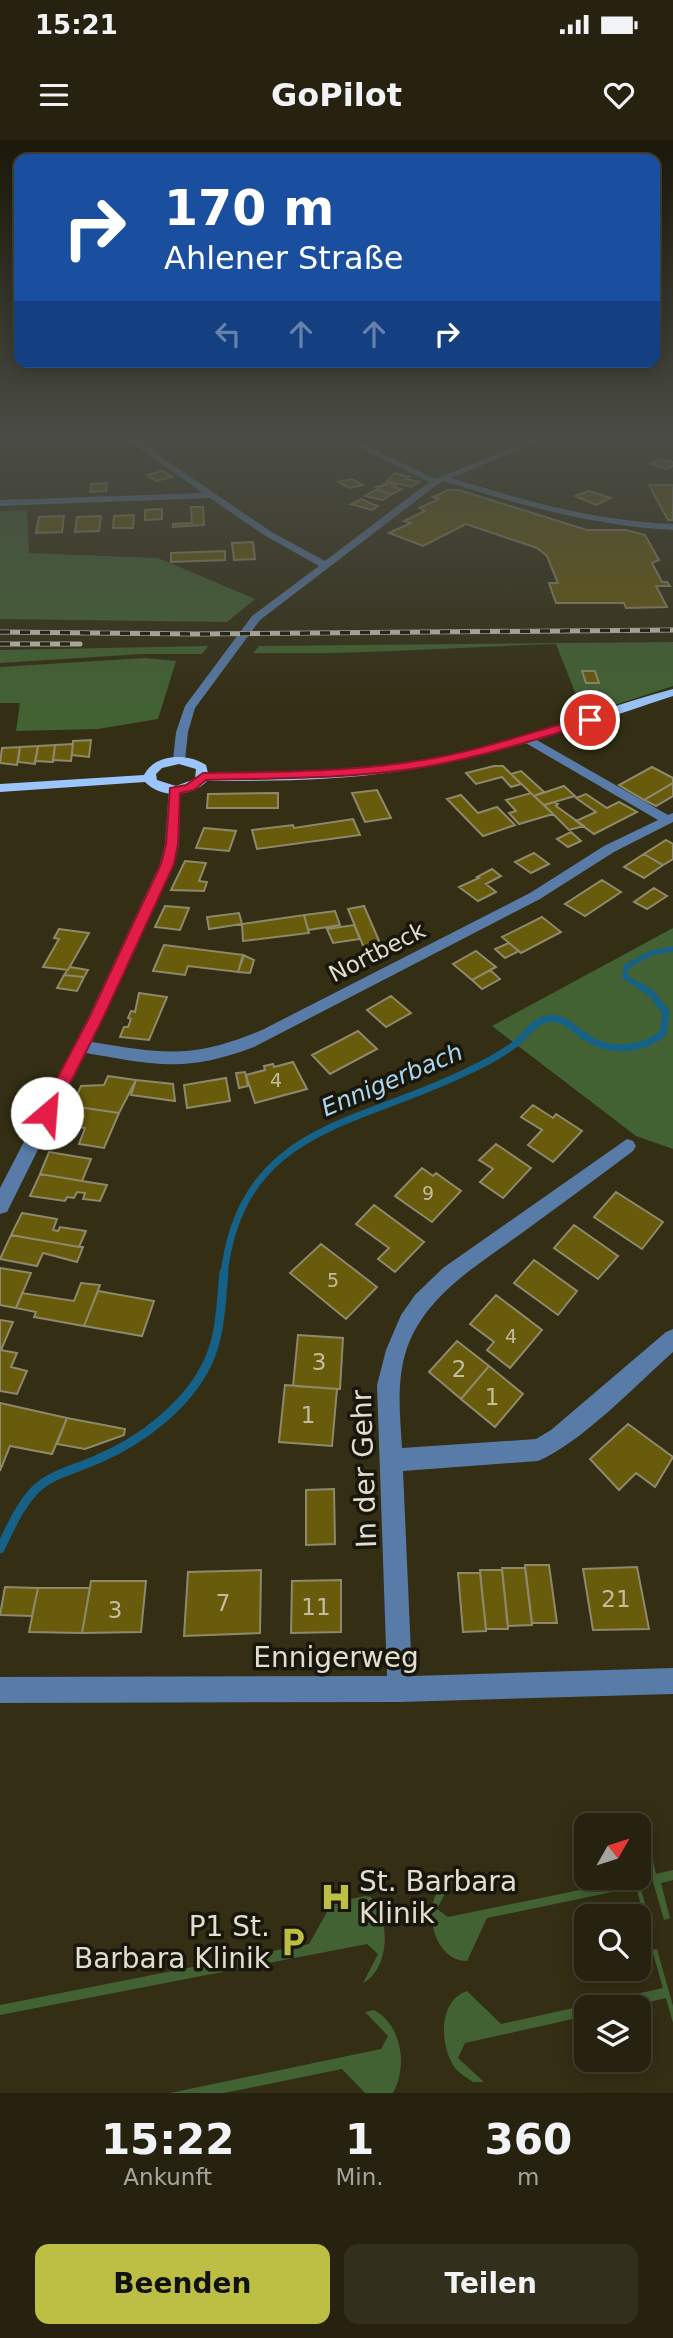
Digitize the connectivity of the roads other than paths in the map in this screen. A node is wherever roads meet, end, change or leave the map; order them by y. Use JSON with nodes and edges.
{"nodes":[{"id":1,"x":266,"y":532,"type":"edge"},
{"id":2,"x":370,"y":532,"type":"edge"},
{"id":3,"x":326,"y":565,"type":"junction"},
{"id":4,"x":673,"y":692,"type":"edge"},
{"id":5,"x":528,"y":739,"type":"junction"},
{"id":6,"x":179,"y":760,"type":"junction"},
{"id":7,"x":203,"y":777,"type":"junction"},
{"id":8,"x":149,"y":778,"type":"junction"},
{"id":9,"x":0,"y":788,"type":"edge"},
{"id":10,"x":174,"y":790,"type":"junction"},
{"id":11,"x":670,"y":818,"type":"edge"},
{"id":12,"x":82,"y":1046,"type":"junction"},
{"id":13,"x":627,"y":1146,"type":"dead end"},
{"id":14,"x":0,"y":1206,"type":"edge"},
{"id":15,"x":673,"y":1339,"type":"edge"},
{"id":16,"x":393,"y":1460,"type":"junction"},
{"id":17,"x":673,"y":1681,"type":"edge"},
{"id":18,"x":400,"y":1689,"type":"junction"},
{"id":19,"x":0,"y":1690,"type":"edge"}],
"edges":[{"from":1,"to":3,"type":"street"},
{"from":2,"to":3,"type":"street"},
{"from":3,"to":6,"type":"street"},
{"from":4,"to":5,"type":"main road"},
{"from":5,"to":7,"type":"main road"},
{"from":5,"to":11,"type":"street"},
{"from":6,"to":7,"type":"main road"},
{"from":6,"to":8,"type":"main road"},
{"from":7,"to":10,"type":"main road"},
{"from":8,"to":9,"type":"main road"},
{"from":8,"to":10,"type":"main road"},
{"from":10,"to":12,"type":"street"},
{"from":11,"to":12,"type":"street","name":"Nortbeck"},
{"from":12,"to":14,"type":"street"},
{"from":13,"to":16,"type":"street","name":"In der Gehr"},
{"from":15,"to":16,"type":"street"},
{"from":16,"to":18,"type":"street","name":"In der Gehr"},
{"from":17,"to":18,"type":"street","name":"Ennigerweg"},
{"from":18,"to":19,"type":"street","name":"Ennigerweg"}]}
